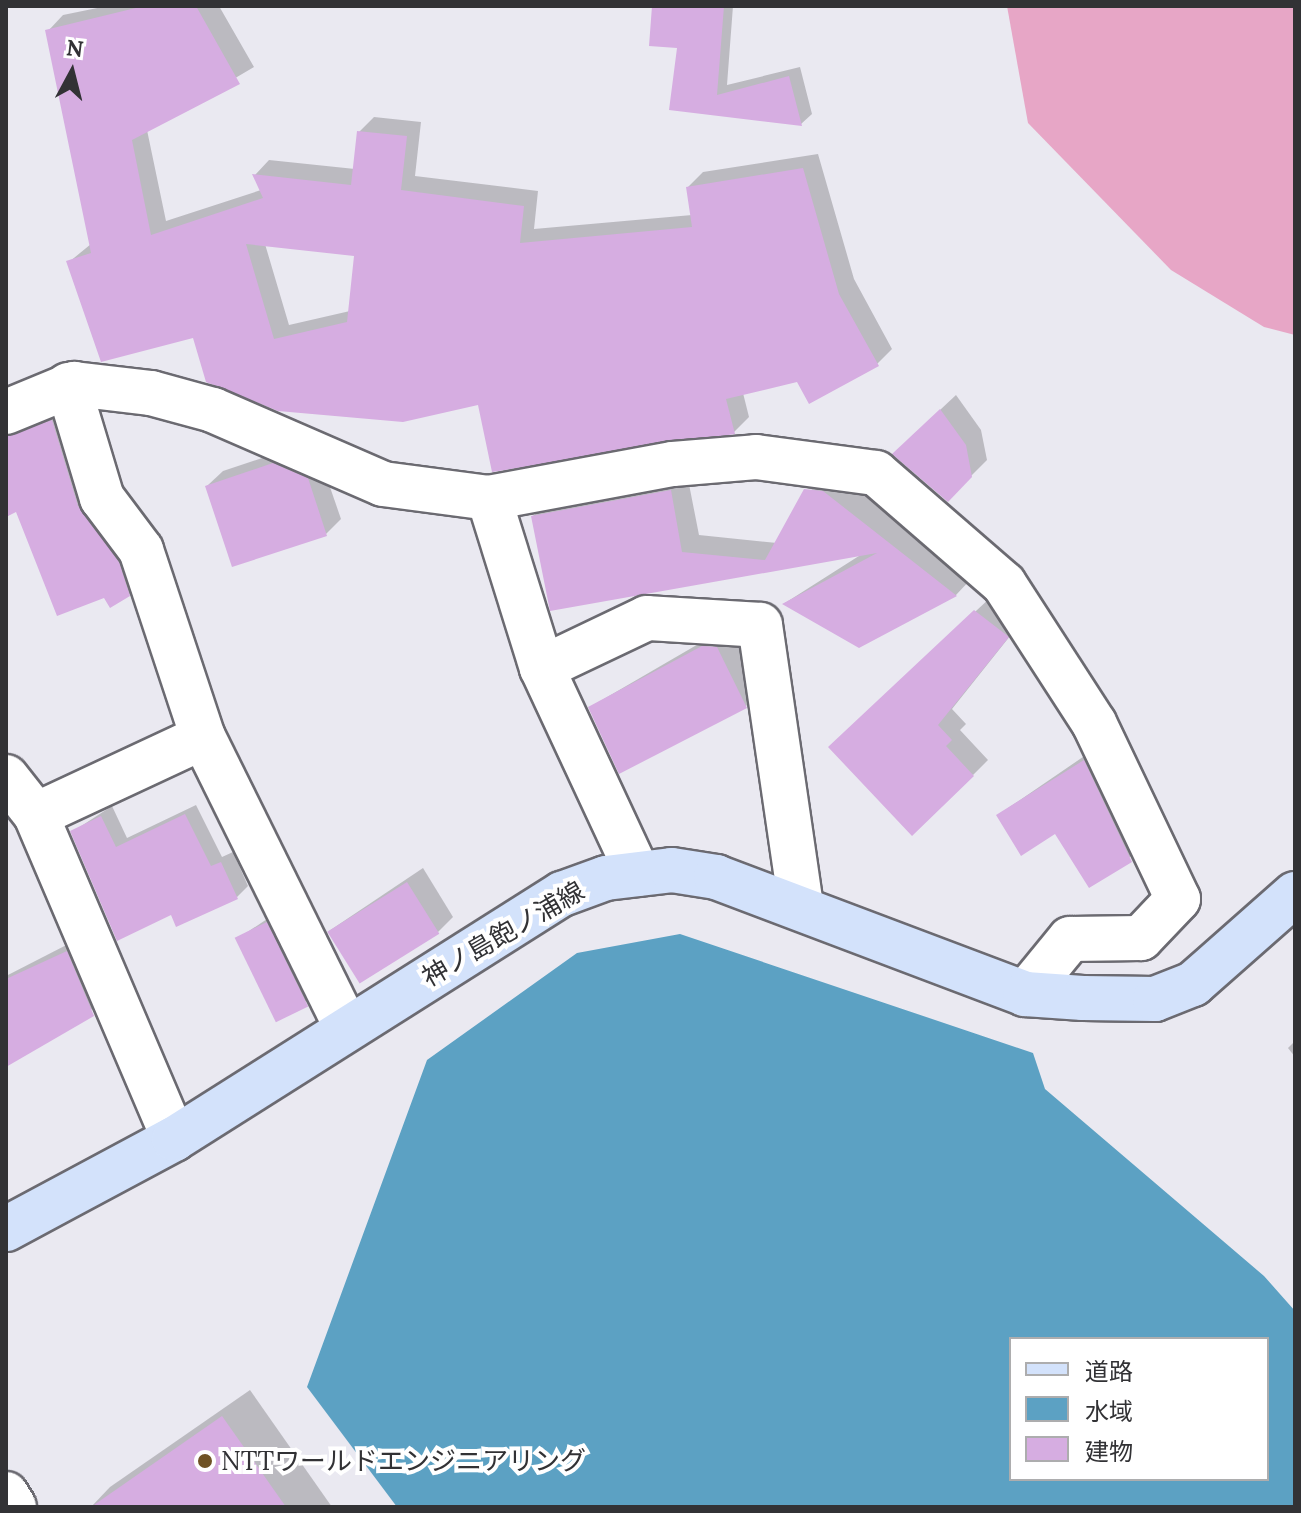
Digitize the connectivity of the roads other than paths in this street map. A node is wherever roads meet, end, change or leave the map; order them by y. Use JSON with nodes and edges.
{"nodes":[{"id":1,"x":68,"y":385,"type":"junction"},
{"id":2,"x":6,"y":412,"type":"edge"},
{"id":3,"x":489,"y":498,"type":"junction"},
{"id":4,"x":542,"y":668,"type":"junction"},
{"id":5,"x":203,"y":737,"type":"junction"},
{"id":6,"x":6,"y":777,"type":"edge"},
{"id":7,"x":36,"y":815,"type":"junction"},
{"id":8,"x":638,"y":874,"type":"junction"},
{"id":9,"x":1295,"y":894,"type":"edge"},
{"id":10,"x":801,"y":905,"type":"junction"},
{"id":11,"x":1025,"y":994,"type":"junction"},
{"id":12,"x":346,"y":1026,"type":"junction"},
{"id":13,"x":174,"y":1139,"type":"junction"},
{"id":14,"x":6,"y":1229,"type":"edge"},
{"id":15,"x":6,"y":1494,"type":"edge"},
{"id":16,"x":14,"y":1507,"type":"edge"}],
"edges":[{"from":1,"to":2,"type":"street"},
{"from":1,"to":3,"type":"street"},
{"from":1,"to":5,"type":"street"},
{"from":3,"to":4,"type":"street"},
{"from":3,"to":11,"type":"street"},
{"from":4,"to":8,"type":"street"},
{"from":4,"to":10,"type":"street"},
{"from":5,"to":7,"type":"street"},
{"from":5,"to":12,"type":"street"},
{"from":6,"to":7,"type":"street"},
{"from":7,"to":13,"type":"street"},
{"from":8,"to":10,"type":"main road","name":"神ノ島飽ノ浦線"},
{"from":8,"to":12,"type":"main road","name":"神ノ島飽ノ浦線"},
{"from":9,"to":11,"type":"main road","name":"神ノ島飽ノ浦線"},
{"from":10,"to":11,"type":"main road","name":"神ノ島飽ノ浦線"},
{"from":12,"to":13,"type":"main road","name":"神ノ島飽ノ浦線"},
{"from":13,"to":14,"type":"main road","name":"神ノ島飽ノ浦線"},
{"from":15,"to":16,"type":"street"}]}
